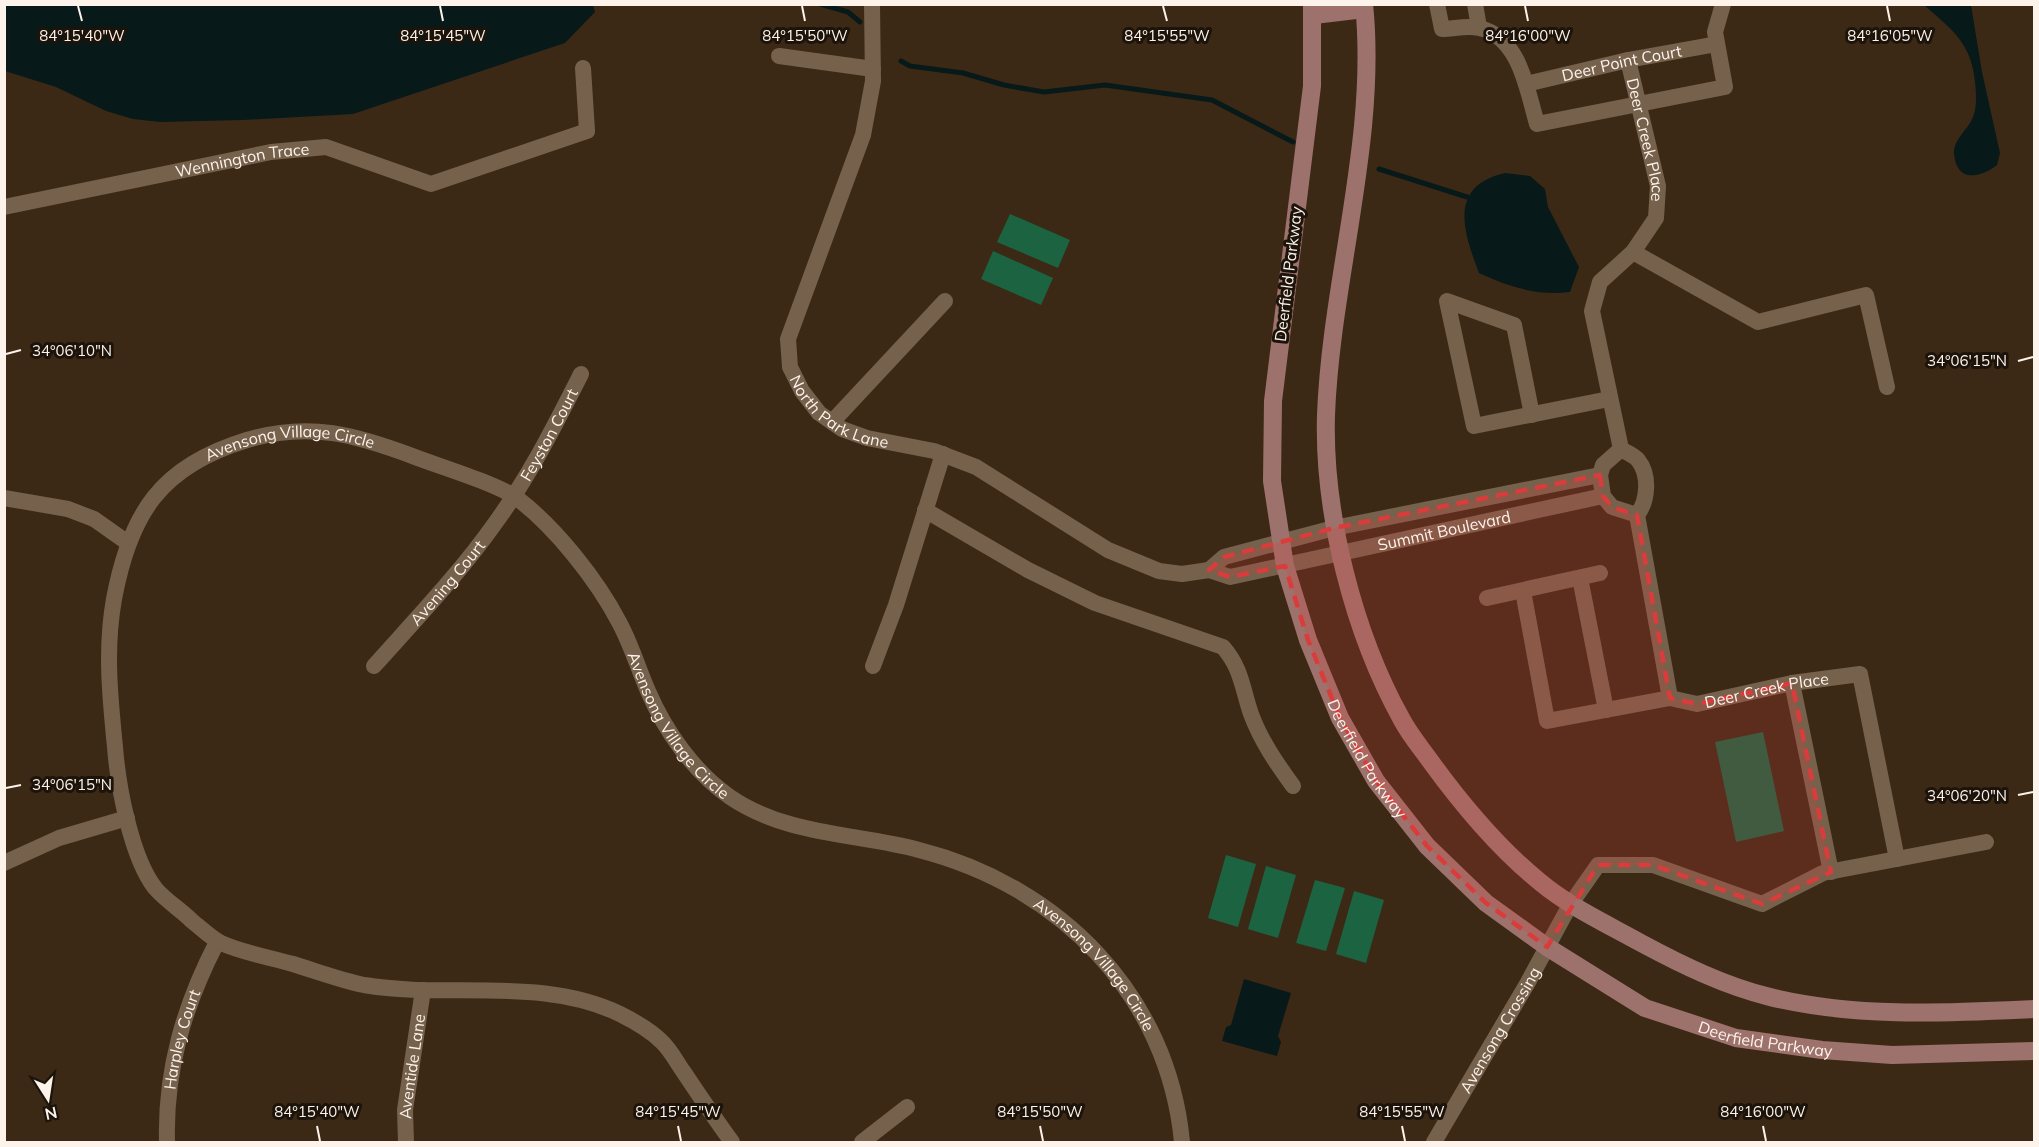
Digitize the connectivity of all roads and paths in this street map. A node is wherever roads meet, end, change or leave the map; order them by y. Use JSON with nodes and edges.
{"nodes":[{"id":1,"x":872,"y":4,"type":"edge"},
{"id":2,"x":1437,"y":4,"type":"edge"},
{"id":3,"x":1475,"y":4,"type":"edge"},
{"id":4,"x":1723,"y":4,"type":"edge"},
{"id":5,"x":1364,"y":7,"type":"edge"},
{"id":6,"x":1313,"y":10,"type":"edge"},
{"id":7,"x":1479,"y":27,"type":"junction"},
{"id":8,"x":1717,"y":44,"type":"junction"},
{"id":9,"x":779,"y":56,"type":"dead end"},
{"id":10,"x":1628,"y":60,"type":"junction"},
{"id":11,"x":584,"y":68,"type":"dead end"},
{"id":12,"x":873,"y":69,"type":"junction"},
{"id":13,"x":1526,"y":84,"type":"junction"},
{"id":14,"x":1638,"y":104,"type":"junction"},
{"id":15,"x":4,"y":207,"type":"edge"},
{"id":16,"x":1633,"y":252,"type":"junction"},
{"id":17,"x":945,"y":302,"type":"dead end"},
{"id":18,"x":581,"y":374,"type":"dead end"},
{"id":19,"x":1887,"y":387,"type":"dead end"},
{"id":20,"x":1609,"y":399,"type":"junction"},
{"id":21,"x":1532,"y":415,"type":"junction"},
{"id":22,"x":832,"y":422,"type":"junction"},
{"id":23,"x":1621,"y":449,"type":"junction"},
{"id":24,"x":943,"y":454,"type":"junction"},
{"id":25,"x":1600,"y":475,"type":"junction"},
{"id":26,"x":514,"y":496,"type":"junction"},
{"id":27,"x":1604,"y":496,"type":"junction"},
{"id":28,"x":4,"y":498,"type":"edge"},
{"id":29,"x":925,"y":510,"type":"junction"},
{"id":30,"x":1637,"y":515,"type":"junction"},
{"id":31,"x":1334,"y":528,"type":"junction"},
{"id":32,"x":1281,"y":542,"type":"junction"},
{"id":33,"x":128,"y":543,"type":"junction"},
{"id":34,"x":1340,"y":552,"type":"junction"},
{"id":35,"x":1285,"y":566,"type":"junction"},
{"id":36,"x":1209,"y":570,"type":"junction"},
{"id":37,"x":1600,"y":573,"type":"dead end"},
{"id":38,"x":1580,"y":578,"type":"junction"},
{"id":39,"x":1522,"y":591,"type":"junction"},
{"id":40,"x":1487,"y":598,"type":"dead end"},
{"id":41,"x":374,"y":666,"type":"dead end"},
{"id":42,"x":873,"y":666,"type":"dead end"},
{"id":43,"x":1792,"y":683,"type":"junction"},
{"id":44,"x":1670,"y":698,"type":"junction"},
{"id":45,"x":1606,"y":710,"type":"junction"},
{"id":46,"x":1293,"y":786,"type":"dead end"},
{"id":47,"x":127,"y":818,"type":"junction"},
{"id":48,"x":1986,"y":842,"type":"dead end"},
{"id":49,"x":1897,"y":859,"type":"junction"},
{"id":50,"x":4,"y":863,"type":"edge"},
{"id":51,"x":1831,"y":872,"type":"junction"},
{"id":52,"x":1570,"y":905,"type":"junction"},
{"id":53,"x":217,"y":942,"type":"junction"},
{"id":54,"x":1547,"y":947,"type":"junction"},
{"id":55,"x":423,"y":990,"type":"junction"},
{"id":56,"x":2034,"y":1009,"type":"edge"},
{"id":57,"x":2034,"y":1051,"type":"edge"},
{"id":58,"x":907,"y":1107,"type":"dead end"},
{"id":59,"x":167,"y":1143,"type":"edge"},
{"id":60,"x":406,"y":1143,"type":"edge"},
{"id":61,"x":732,"y":1143,"type":"edge"},
{"id":62,"x":862,"y":1143,"type":"edge"},
{"id":63,"x":1182,"y":1143,"type":"edge"},
{"id":64,"x":1434,"y":1143,"type":"edge"}],
"edges":[{"from":1,"to":12,"type":"street","name":"North Park Lane"},
{"from":2,"to":7,"type":"street"},
{"from":3,"to":7,"type":"street"},
{"from":4,"to":8,"type":"street"},
{"from":5,"to":6,"type":"main road"},
{"from":5,"to":31,"type":"main road"},
{"from":6,"to":32,"type":"main road","name":"Deerfield Parkway"},
{"from":7,"to":13,"type":"street"},
{"from":8,"to":10,"type":"street","name":"Deer Point Court"},
{"from":8,"to":14,"type":"street"},
{"from":9,"to":12,"type":"street"},
{"from":10,"to":13,"type":"street","name":"Deer Point Court"},
{"from":10,"to":14,"type":"street","name":"Deer Creek Place"},
{"from":11,"to":15,"type":"street","name":"Wennington Trace"},
{"from":12,"to":22,"type":"street","name":"North Park Lane"},
{"from":13,"to":14,"type":"street"},
{"from":14,"to":16,"type":"street","name":"Deer Creek Place"},
{"from":16,"to":19,"type":"street"},
{"from":16,"to":20,"type":"street","name":"Deer Creek Place"},
{"from":17,"to":22,"type":"street"},
{"from":18,"to":26,"type":"street","name":"Feyston Court"},
{"from":20,"to":21,"type":"street"},
{"from":20,"to":23,"type":"street","name":"Deer Creek Place"},
{"from":21,"to":21,"type":"street"},
{"from":22,"to":24,"type":"street","name":"North Park Lane"},
{"from":23,"to":25,"type":"street"},
{"from":23,"to":30,"type":"street"},
{"from":24,"to":29,"type":"street"},
{"from":24,"to":36,"type":"street","name":"North Park Lane"},
{"from":25,"to":27,"type":"street"},
{"from":25,"to":31,"type":"street","name":"Summit Boulevard"},
{"from":26,"to":33,"type":"street","name":"Avensong Village Circle"},
{"from":26,"to":41,"type":"street","name":"Avening Court"},
{"from":26,"to":63,"type":"street","name":"Avensong Village Circle"},
{"from":27,"to":30,"type":"street"},
{"from":27,"to":34,"type":"street","name":"Summit Boulevard"},
{"from":28,"to":33,"type":"street"},
{"from":29,"to":42,"type":"street"},
{"from":29,"to":46,"type":"street"},
{"from":30,"to":44,"type":"street"},
{"from":31,"to":32,"type":"street","name":"Summit Boulevard"},
{"from":31,"to":34,"type":"main road"},
{"from":32,"to":35,"type":"main road","name":"Deerfield Parkway"},
{"from":32,"to":36,"type":"street","name":"North Park Lane"},
{"from":33,"to":47,"type":"street","name":"Avensong Village Circle"},
{"from":34,"to":35,"type":"street","name":"Summit Boulevard"},
{"from":34,"to":52,"type":"main road"},
{"from":35,"to":36,"type":"street","name":"North Park Lane"},
{"from":35,"to":54,"type":"main road","name":"Deerfield Parkway"},
{"from":37,"to":38,"type":"street"},
{"from":38,"to":39,"type":"street"},
{"from":38,"to":45,"type":"street"},
{"from":39,"to":40,"type":"street"},
{"from":39,"to":45,"type":"street"},
{"from":43,"to":44,"type":"street","name":"Deer Creek Place"},
{"from":43,"to":49,"type":"street","name":"Deer Creek Place"},
{"from":43,"to":51,"type":"street"},
{"from":44,"to":45,"type":"street"},
{"from":47,"to":50,"type":"street"},
{"from":47,"to":53,"type":"street","name":"Avensong Village Circle"},
{"from":48,"to":49,"type":"street"},
{"from":49,"to":51,"type":"street"},
{"from":51,"to":52,"type":"street"},
{"from":52,"to":54,"type":"street"},
{"from":52,"to":56,"type":"main road"},
{"from":53,"to":55,"type":"street","name":"Avensong Village Circle"},
{"from":53,"to":59,"type":"street","name":"Harpley Court"},
{"from":54,"to":57,"type":"main road","name":"Deerfield Parkway"},
{"from":54,"to":64,"type":"street","name":"Avensong Crossing"},
{"from":55,"to":60,"type":"street","name":"Aventide Lane"},
{"from":55,"to":61,"type":"street","name":"Avensong Village Circle"},
{"from":58,"to":62,"type":"street"}]}
